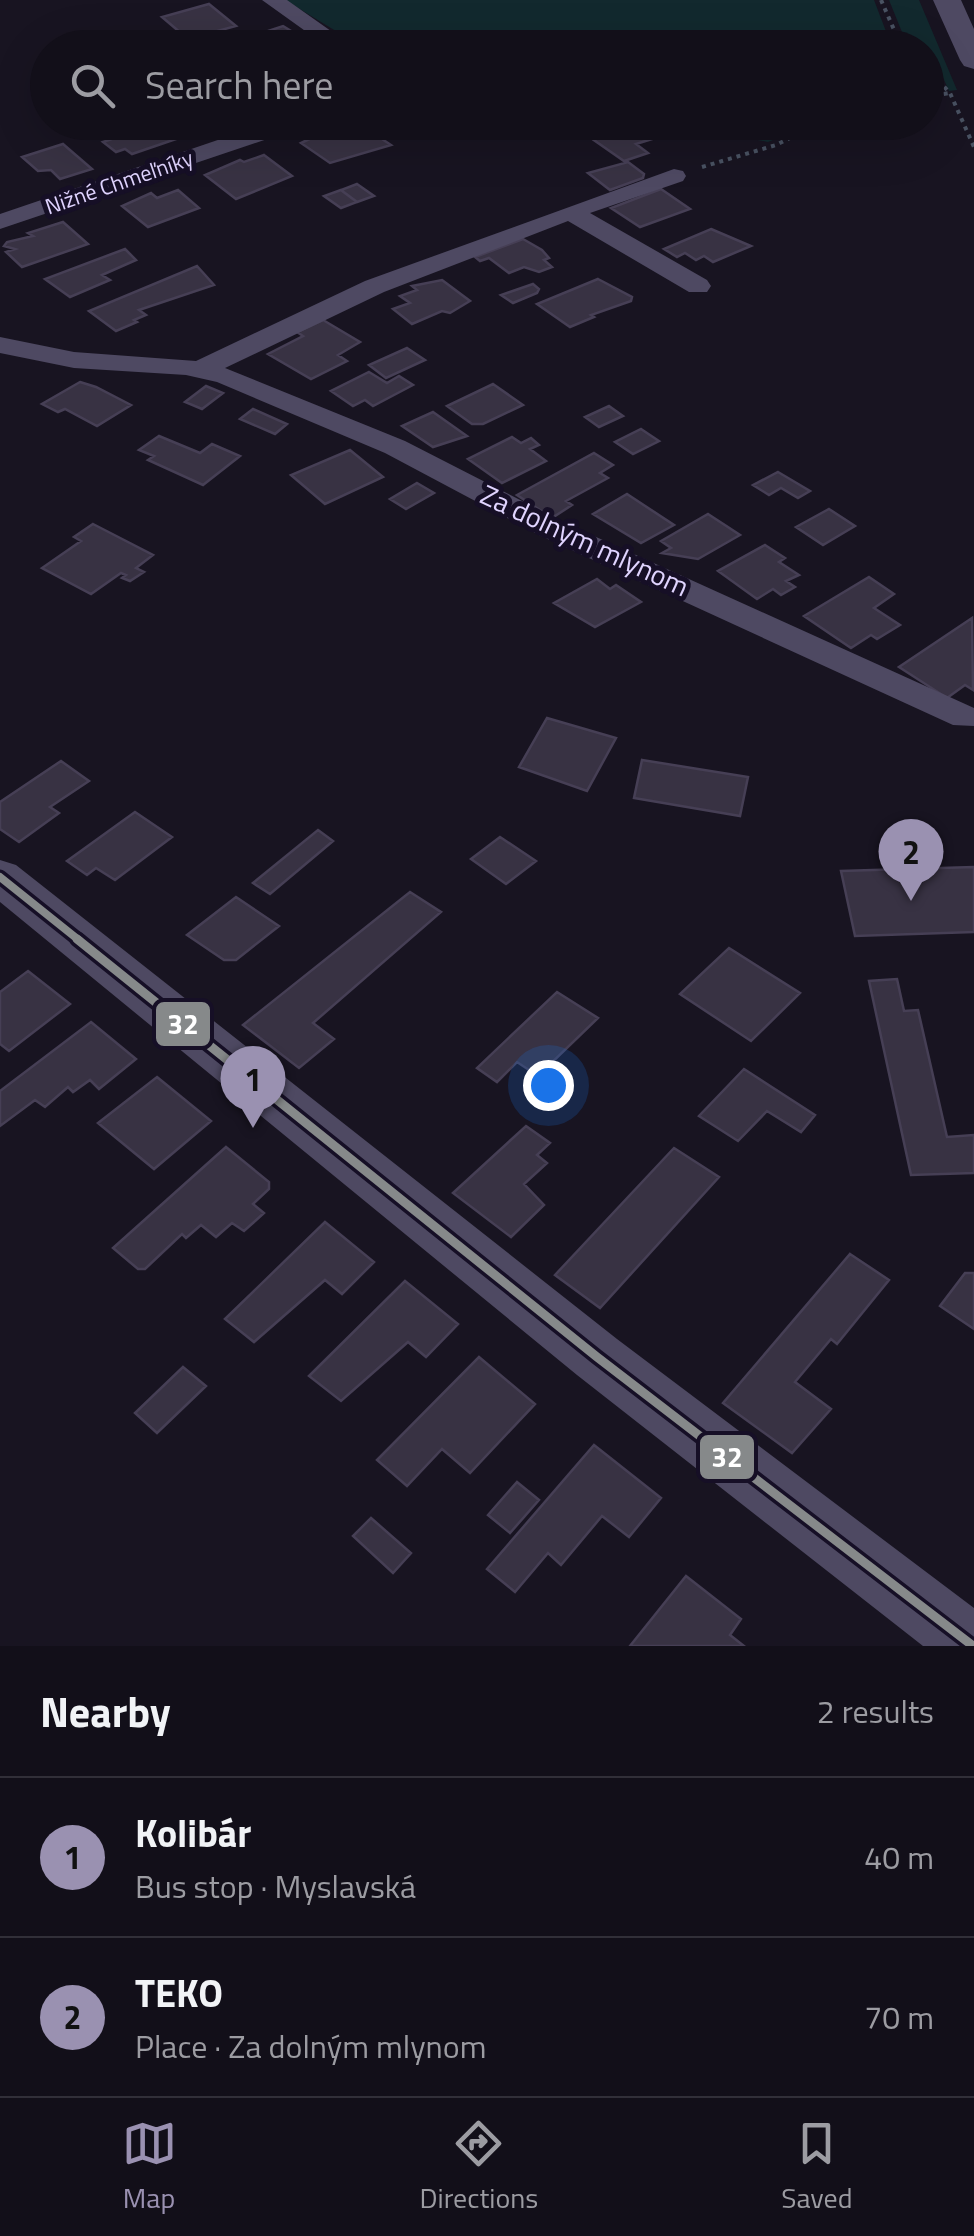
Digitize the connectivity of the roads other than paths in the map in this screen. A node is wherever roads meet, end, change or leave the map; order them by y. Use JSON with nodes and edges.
{"nodes":[{"id":1,"x":273,"y":0,"type":"edge"},
{"id":2,"x":947,"y":0,"type":"edge"},
{"id":3,"x":967,"y":29,"type":"edge"},
{"id":4,"x":317,"y":30,"type":"edge"},
{"id":5,"x":974,"y":60,"type":"edge"},
{"id":6,"x":242,"y":140,"type":"edge"},
{"id":7,"x":674,"y":176,"type":"road end"},
{"id":8,"x":570,"y":212,"type":"junction"},
{"id":9,"x":0,"y":222,"type":"edge"},
{"id":10,"x":698,"y":286,"type":"dead end"},
{"id":11,"x":0,"y":345,"type":"edge"},
{"id":12,"x":202,"y":370,"type":"junction"},
{"id":13,"x":965,"y":718,"type":"dead end"},
{"id":14,"x":0,"y":877,"type":"edge"},
{"id":15,"x":973,"y":1646,"type":"edge"}],
"edges":[{"from":1,"to":4,"type":"street"},
{"from":2,"to":3,"type":"street"},
{"from":3,"to":5,"type":"street"},
{"from":6,"to":9,"type":"street","name":"Nižné Chmeľníky"},
{"from":7,"to":8,"type":"street"},
{"from":8,"to":10,"type":"street"},
{"from":8,"to":12,"type":"street"},
{"from":11,"to":12,"type":"street","name":"Za dolným mlynom"},
{"from":12,"to":13,"type":"street","name":"Za dolným mlynom"},
{"from":14,"to":15,"type":"street"}]}
